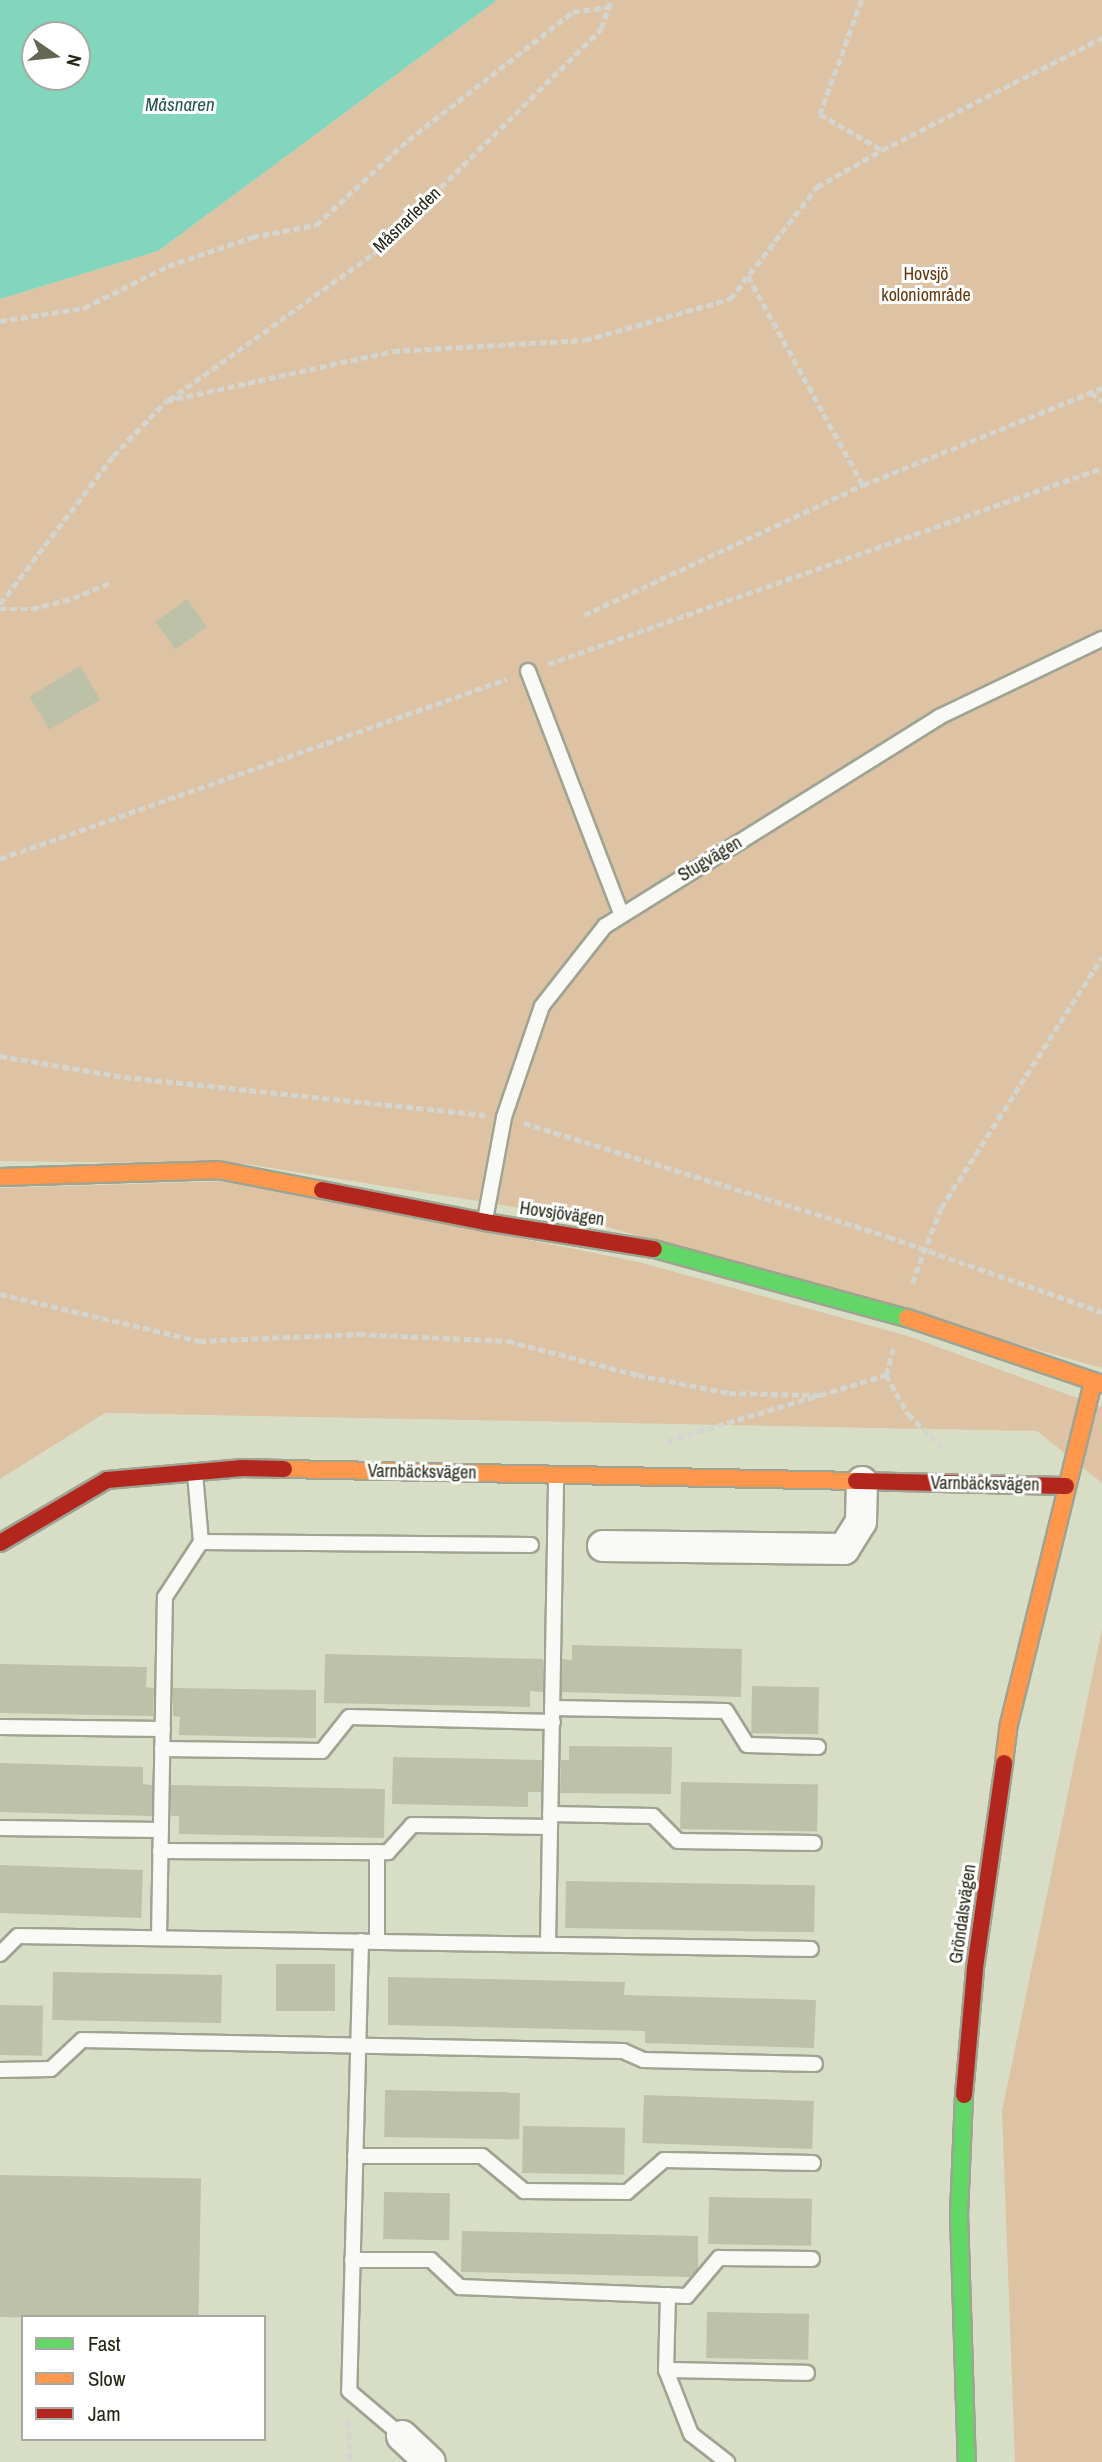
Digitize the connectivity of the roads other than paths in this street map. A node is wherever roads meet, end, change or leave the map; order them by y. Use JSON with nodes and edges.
{"nodes":[{"id":1,"x":1102,"y":639,"type":"edge"},
{"id":2,"x":528,"y":671,"type":"dead end"},
{"id":3,"x":621,"y":913,"type":"junction"},
{"id":4,"x":0,"y":1177,"type":"edge"},
{"id":5,"x":485,"y":1222,"type":"junction"},
{"id":6,"x":1097,"y":1383,"type":"edge"},
{"id":7,"x":195,"y":1472,"type":"junction"},
{"id":8,"x":556,"y":1475,"type":"junction"},
{"id":9,"x":862,"y":1482,"type":"junction"},
{"id":10,"x":1066,"y":1486,"type":"junction"},
{"id":11,"x":201,"y":1542,"type":"junction"},
{"id":12,"x":0,"y":1543,"type":"edge"},
{"id":13,"x":531,"y":1545,"type":"dead end"},
{"id":14,"x":603,"y":1546,"type":"dead end"},
{"id":15,"x":553,"y":1715,"type":"junction"},
{"id":16,"x":0,"y":1727,"type":"edge"},
{"id":17,"x":163,"y":1729,"type":"junction"},
{"id":18,"x":818,"y":1747,"type":"dead end"},
{"id":19,"x":162,"y":1749,"type":"junction"},
{"id":20,"x":550,"y":1821,"type":"junction"},
{"id":21,"x":0,"y":1828,"type":"edge"},
{"id":22,"x":161,"y":1830,"type":"junction"},
{"id":23,"x":814,"y":1843,"type":"dead end"},
{"id":24,"x":160,"y":1851,"type":"junction"},
{"id":25,"x":377,"y":1852,"type":"junction"},
{"id":26,"x":159,"y":1937,"type":"junction"},
{"id":27,"x":360,"y":1941,"type":"junction"},
{"id":28,"x":377,"y":1941,"type":"junction"},
{"id":29,"x":548,"y":1944,"type":"junction"},
{"id":30,"x":811,"y":1949,"type":"dead end"},
{"id":31,"x":0,"y":1954,"type":"edge"},
{"id":32,"x":358,"y":2045,"type":"junction"},
{"id":33,"x":815,"y":2064,"type":"dead end"},
{"id":34,"x":0,"y":2070,"type":"edge"},
{"id":35,"x":355,"y":2156,"type":"junction"},
{"id":36,"x":813,"y":2162,"type":"dead end"},
{"id":37,"x":811,"y":2259,"type":"dead end"},
{"id":38,"x":352,"y":2260,"type":"junction"},
{"id":39,"x":668,"y":2295,"type":"junction"},
{"id":40,"x":666,"y":2370,"type":"junction"},
{"id":41,"x":807,"y":2373,"type":"dead end"},
{"id":42,"x":402,"y":2437,"type":"joint"},
{"id":43,"x":430,"y":2462,"type":"edge"},
{"id":44,"x":727,"y":2462,"type":"edge"},
{"id":45,"x":967,"y":2462,"type":"edge"}],
"edges":[{"from":1,"to":3,"type":"lane","name":"Stugvägen"},
{"from":2,"to":3,"type":"lane"},
{"from":3,"to":5,"type":"lane","name":"Stugvägen"},
{"from":4,"to":5,"type":"street","name":"Hovsjövägen"},
{"from":5,"to":6,"type":"street","name":"Hovsjövägen"},
{"from":6,"to":10,"type":"street","name":"Gröndalsvägen"},
{"from":7,"to":8,"type":"street","name":"Varnbäcksvägen"},
{"from":7,"to":11,"type":"lane"},
{"from":7,"to":12,"type":"street","name":"Varnbäcksvägen"},
{"from":8,"to":9,"type":"street","name":"Varnbäcksvägen"},
{"from":8,"to":15,"type":"lane"},
{"from":9,"to":10,"type":"street","name":"Varnbäcksvägen"},
{"from":9,"to":14,"type":"street"},
{"from":10,"to":45,"type":"street","name":"Gröndalsvägen"},
{"from":11,"to":13,"type":"lane"},
{"from":11,"to":17,"type":"lane"},
{"from":15,"to":18,"type":"lane"},
{"from":15,"to":19,"type":"lane"},
{"from":15,"to":20,"type":"lane"},
{"from":16,"to":17,"type":"lane"},
{"from":17,"to":19,"type":"lane"},
{"from":19,"to":22,"type":"lane"},
{"from":20,"to":23,"type":"lane"},
{"from":20,"to":25,"type":"lane"},
{"from":20,"to":29,"type":"lane"},
{"from":21,"to":22,"type":"lane"},
{"from":22,"to":24,"type":"lane"},
{"from":24,"to":25,"type":"lane"},
{"from":24,"to":26,"type":"lane"},
{"from":25,"to":28,"type":"lane"},
{"from":26,"to":27,"type":"lane"},
{"from":26,"to":31,"type":"lane"},
{"from":27,"to":28,"type":"lane"},
{"from":27,"to":32,"type":"lane"},
{"from":28,"to":29,"type":"lane"},
{"from":29,"to":30,"type":"lane"},
{"from":32,"to":33,"type":"lane"},
{"from":32,"to":34,"type":"lane"},
{"from":32,"to":35,"type":"lane"},
{"from":35,"to":36,"type":"lane"},
{"from":35,"to":38,"type":"lane"},
{"from":37,"to":39,"type":"lane"},
{"from":38,"to":39,"type":"lane"},
{"from":38,"to":42,"type":"lane"},
{"from":39,"to":40,"type":"lane"},
{"from":40,"to":41,"type":"lane"},
{"from":40,"to":44,"type":"lane"},
{"from":42,"to":43,"type":"street"}]}
